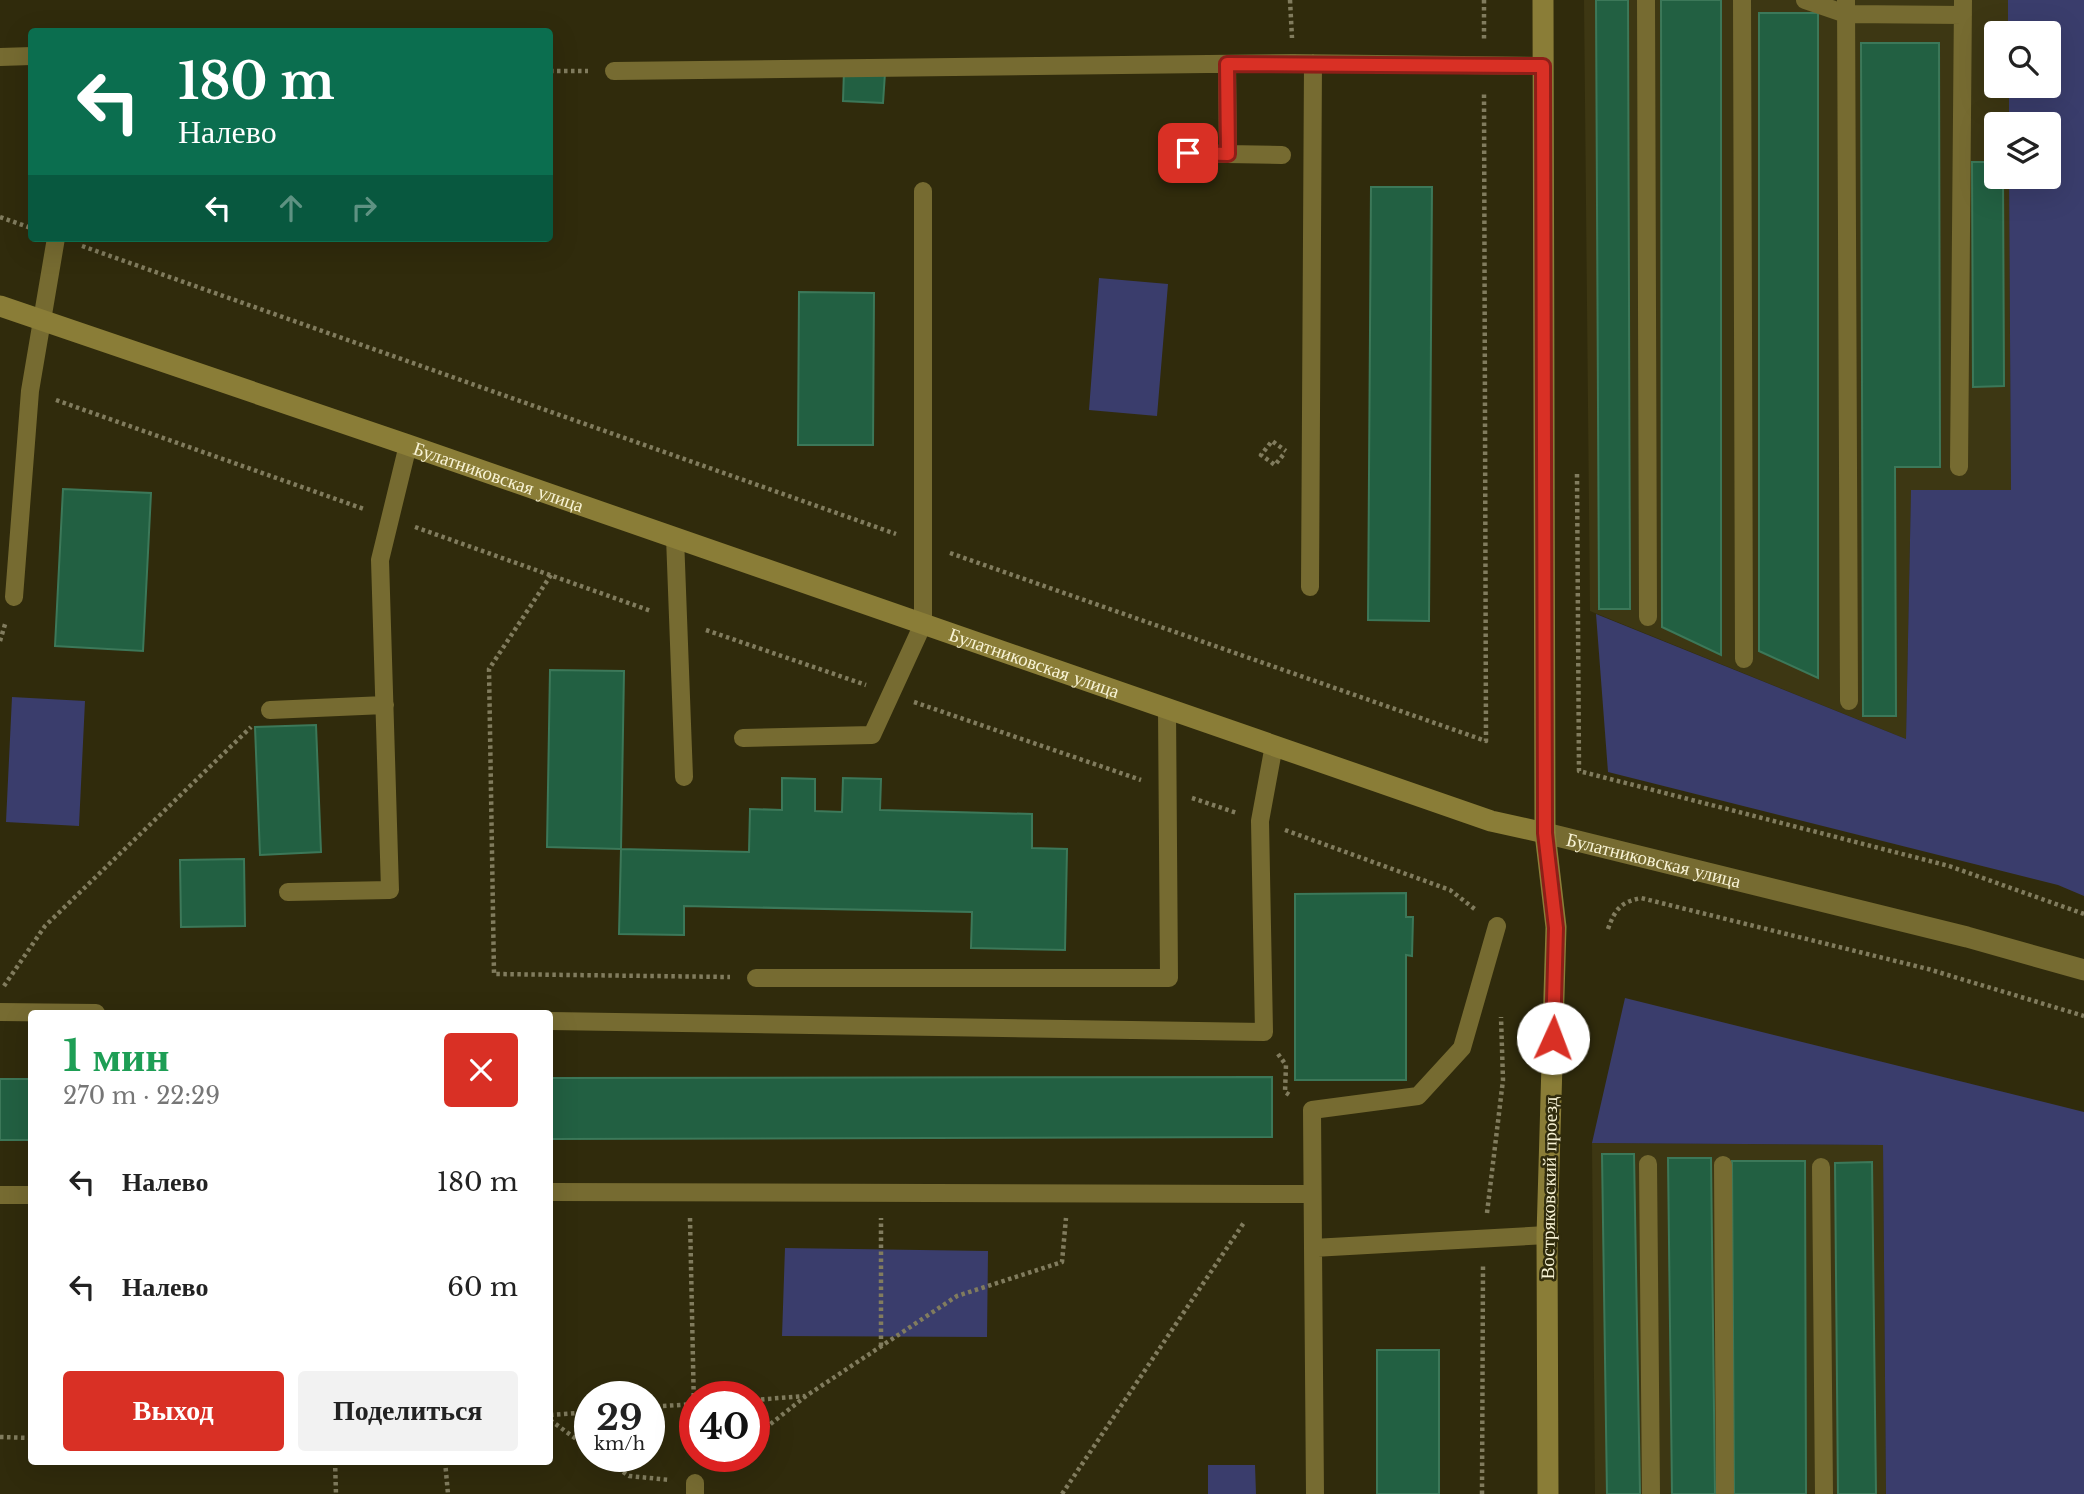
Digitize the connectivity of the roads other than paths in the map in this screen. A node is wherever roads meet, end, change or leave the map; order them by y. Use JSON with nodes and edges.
{"nodes":[{"id":1,"x":1543,"y":0,"type":"edge"},
{"id":2,"x":1646,"y":0,"type":"edge"},
{"id":3,"x":1742,"y":0,"type":"edge"},
{"id":4,"x":1805,"y":0,"type":"edge"},
{"id":5,"x":1846,"y":7,"type":"edge"},
{"id":6,"x":1963,"y":8,"type":"edge"},
{"id":7,"x":28,"y":56,"type":"edge"},
{"id":8,"x":0,"y":57,"type":"edge"},
{"id":9,"x":1313,"y":63,"type":"junction"},
{"id":10,"x":1227,"y":64,"type":"junction"},
{"id":11,"x":1543,"y":66,"type":"junction"},
{"id":12,"x":614,"y":71,"type":"road end"},
{"id":13,"x":1167,"y":153,"type":"dead end"},
{"id":14,"x":1228,"y":154,"type":"junction"},
{"id":15,"x":1282,"y":155,"type":"dead end"},
{"id":16,"x":922,"y":191,"type":"dead end"},
{"id":17,"x":63,"y":242,"type":"edge"},
{"id":18,"x":0,"y":306,"type":"edge"},
{"id":19,"x":43,"y":321,"type":"junction"},
{"id":20,"x":408,"y":445,"type":"junction"},
{"id":21,"x":1959,"y":467,"type":"dead end"},
{"id":22,"x":675,"y":537,"type":"junction"},
{"id":23,"x":1310,"y":587,"type":"dead end"},
{"id":24,"x":14,"y":597,"type":"dead end"},
{"id":25,"x":1648,"y":617,"type":"dead end"},
{"id":26,"x":923,"y":624,"type":"junction"},
{"id":27,"x":1744,"y":659,"type":"dead end"},
{"id":28,"x":1849,"y":701,"type":"dead end"},
{"id":29,"x":385,"y":705,"type":"junction"},
{"id":30,"x":1167,"y":709,"type":"junction"},
{"id":31,"x":270,"y":710,"type":"road end"},
{"id":32,"x":743,"y":738,"type":"dead end"},
{"id":33,"x":1274,"y":745,"type":"junction"},
{"id":34,"x":684,"y":777,"type":"dead end"},
{"id":35,"x":1545,"y":833,"type":"junction"},
{"id":36,"x":288,"y":892,"type":"dead end"},
{"id":37,"x":1497,"y":926,"type":"dead end"},
{"id":38,"x":2084,"y":970,"type":"edge"},
{"id":39,"x":756,"y":978,"type":"road end"},
{"id":40,"x":0,"y":1012,"type":"edge"},
{"id":41,"x":28,"y":1012,"type":"edge"},
{"id":42,"x":553,"y":1021,"type":"edge"},
{"id":43,"x":1648,"y":1164,"type":"dead end"},
{"id":44,"x":1723,"y":1165,"type":"dead end"},
{"id":45,"x":1821,"y":1167,"type":"dead end"},
{"id":46,"x":553,"y":1192,"type":"edge"},
{"id":47,"x":1312,"y":1194,"type":"junction"},
{"id":48,"x":0,"y":1195,"type":"edge"},
{"id":49,"x":28,"y":1195,"type":"edge"},
{"id":50,"x":1547,"y":1235,"type":"junction"},
{"id":51,"x":1313,"y":1248,"type":"junction"},
{"id":52,"x":1315,"y":1494,"type":"edge"},
{"id":53,"x":1548,"y":1494,"type":"edge"},
{"id":54,"x":1651,"y":1494,"type":"edge"},
{"id":55,"x":1725,"y":1494,"type":"edge"},
{"id":56,"x":1824,"y":1494,"type":"edge"}],
"edges":[{"from":1,"to":11,"type":"street","name":"Востряковский проезд"},
{"from":2,"to":25,"type":"lane"},
{"from":3,"to":27,"type":"lane"},
{"from":4,"to":5,"type":"lane"},
{"from":5,"to":6,"type":"lane"},
{"from":5,"to":28,"type":"lane"},
{"from":6,"to":21,"type":"lane"},
{"from":7,"to":8,"type":"lane"},
{"from":9,"to":10,"type":"lane"},
{"from":9,"to":11,"type":"lane"},
{"from":9,"to":23,"type":"lane"},
{"from":10,"to":12,"type":"lane"},
{"from":10,"to":14,"type":"lane"},
{"from":11,"to":35,"type":"street","name":"Востряковский проезд"},
{"from":13,"to":14,"type":"lane"},
{"from":14,"to":15,"type":"lane"},
{"from":16,"to":26,"type":"lane"},
{"from":17,"to":19,"type":"lane"},
{"from":18,"to":19,"type":"street","name":"Булатниковская улица"},
{"from":19,"to":20,"type":"street","name":"Булатниковская улица"},
{"from":19,"to":24,"type":"lane"},
{"from":20,"to":22,"type":"street","name":"Булатниковская улица"},
{"from":20,"to":29,"type":"lane"},
{"from":22,"to":26,"type":"street","name":"Булатниковская улица"},
{"from":22,"to":34,"type":"lane"},
{"from":26,"to":30,"type":"street","name":"Булатниковская улица"},
{"from":26,"to":32,"type":"lane"},
{"from":29,"to":31,"type":"lane"},
{"from":29,"to":36,"type":"lane"},
{"from":30,"to":33,"type":"street","name":"Булатниковская улица"},
{"from":30,"to":39,"type":"lane"},
{"from":33,"to":35,"type":"street","name":"Булатниковская улица"},
{"from":33,"to":42,"type":"lane"},
{"from":35,"to":38,"type":"street","name":"Булатниковская улица"},
{"from":35,"to":50,"type":"street","name":"Востряковский проезд"},
{"from":37,"to":47,"type":"lane"},
{"from":40,"to":41,"type":"lane"},
{"from":43,"to":54,"type":"lane"},
{"from":44,"to":55,"type":"lane"},
{"from":45,"to":56,"type":"lane"},
{"from":46,"to":47,"type":"lane"},
{"from":47,"to":51,"type":"lane"},
{"from":48,"to":49,"type":"lane"},
{"from":50,"to":51,"type":"lane"},
{"from":50,"to":53,"type":"street","name":"Востряковский проезд"},
{"from":51,"to":52,"type":"lane"}]}
